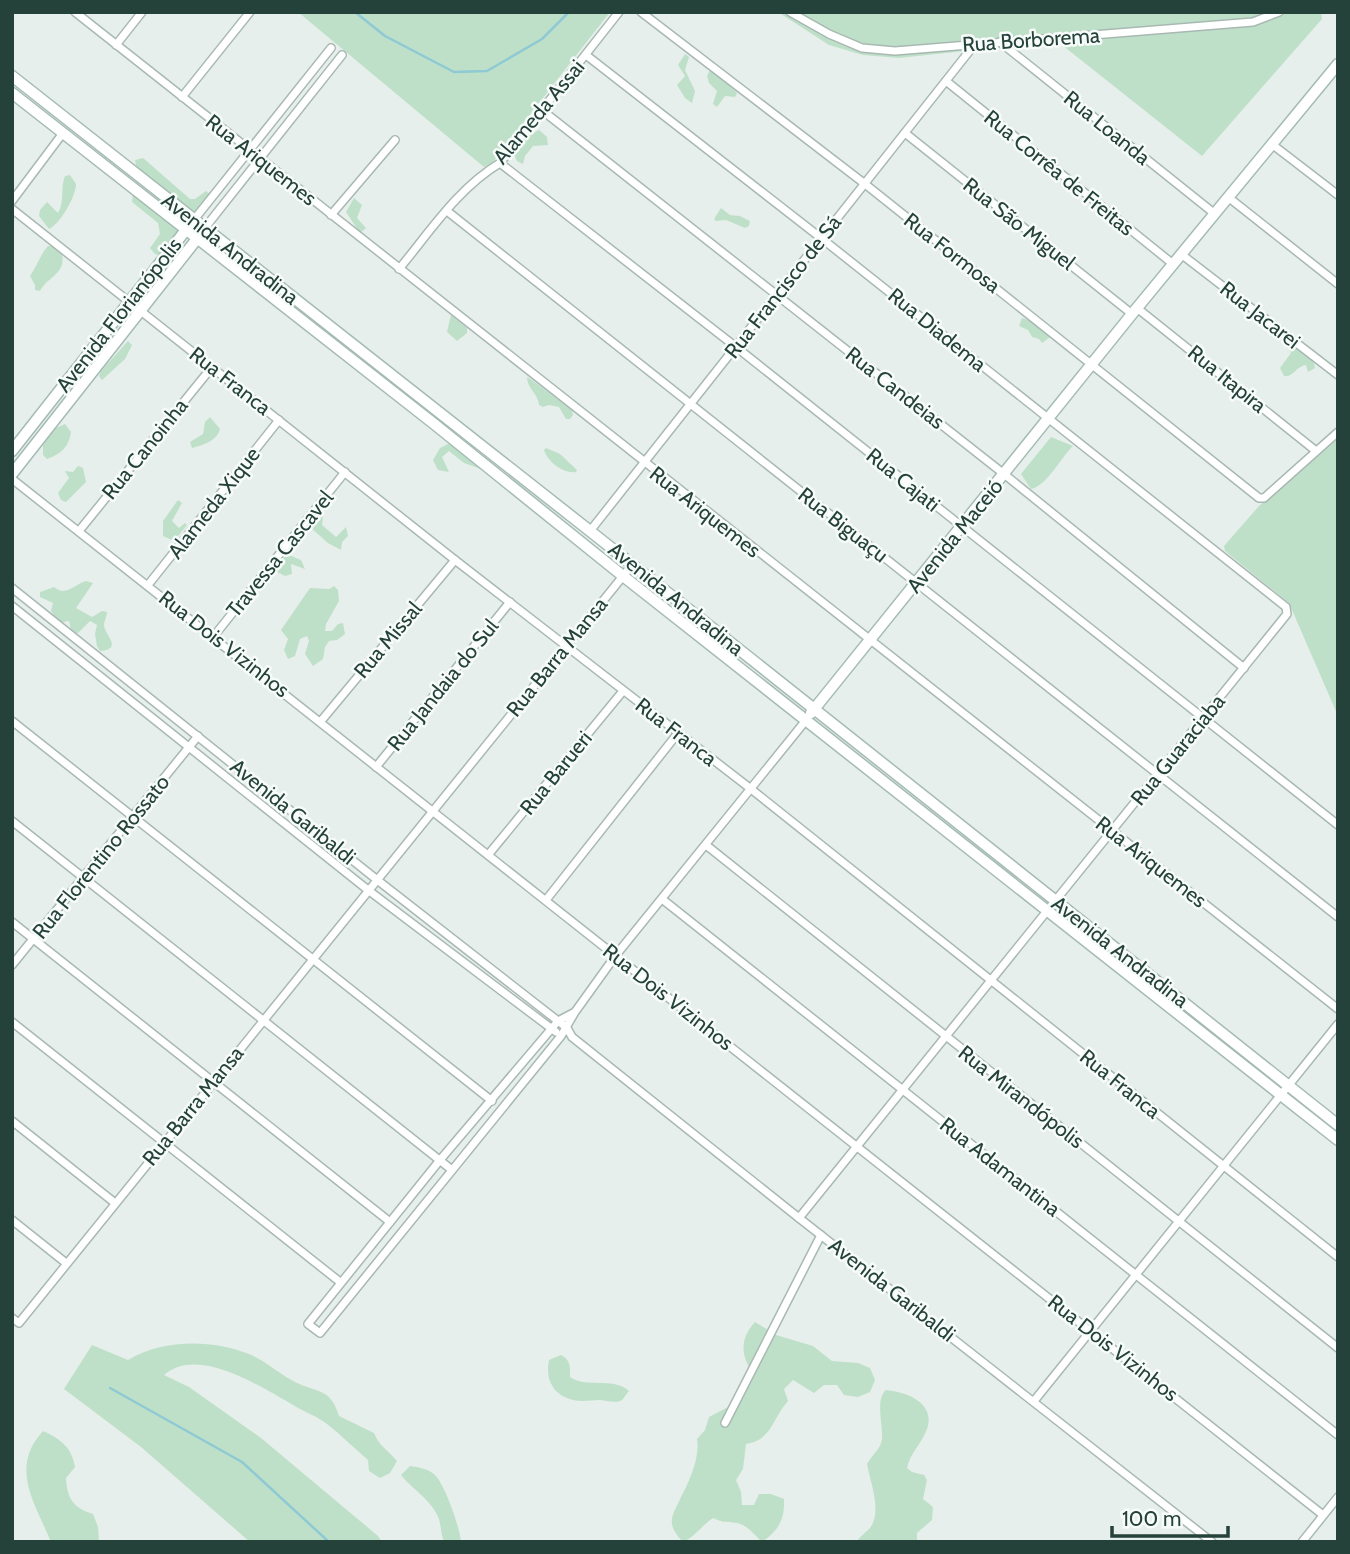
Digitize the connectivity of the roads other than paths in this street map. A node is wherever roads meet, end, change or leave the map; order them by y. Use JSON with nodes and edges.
{"nodes":[{"id":1,"x":75,"y":12,"type":"edge"},
{"id":2,"x":142,"y":12,"type":"edge"},
{"id":3,"x":250,"y":12,"type":"edge"},
{"id":4,"x":619,"y":12,"type":"edge"},
{"id":5,"x":641,"y":12,"type":"edge"},
{"id":6,"x":790,"y":12,"type":"edge"},
{"id":7,"x":1279,"y":12,"type":"edge"},
{"id":8,"x":1000,"y":42,"type":"junction"},
{"id":9,"x":975,"y":44,"type":"junction"},
{"id":10,"x":116,"y":45,"type":"junction"},
{"id":11,"x":331,"y":48,"type":"dead end"},
{"id":12,"x":342,"y":55,"type":"dead end"},
{"id":13,"x":586,"y":55,"type":"junction"},
{"id":14,"x":1338,"y":64,"type":"edge"},
{"id":15,"x":12,"y":76,"type":"edge"},
{"id":16,"x":946,"y":81,"type":"junction"},
{"id":17,"x":31,"y":91,"type":"junction"},
{"id":18,"x":12,"y":93,"type":"edge"},
{"id":19,"x":182,"y":97,"type":"junction"},
{"id":20,"x":23,"y":101,"type":"junction"},
{"id":21,"x":543,"y":111,"type":"junction"},
{"id":22,"x":62,"y":133,"type":"junction"},
{"id":23,"x":905,"y":133,"type":"junction"},
{"id":24,"x":395,"y":140,"type":"dead end"},
{"id":25,"x":1273,"y":145,"type":"junction"},
{"id":26,"x":250,"y":151,"type":"junction"},
{"id":27,"x":259,"y":159,"type":"junction"},
{"id":28,"x":500,"y":163,"type":"junction"},
{"id":29,"x":865,"y":184,"type":"junction"},
{"id":30,"x":1338,"y":195,"type":"edge"},
{"id":31,"x":1228,"y":197,"type":"junction"},
{"id":32,"x":12,"y":201,"type":"edge"},
{"id":33,"x":12,"y":209,"type":"edge"},
{"id":34,"x":447,"y":211,"type":"junction"},
{"id":35,"x":1215,"y":214,"type":"junction"},
{"id":36,"x":331,"y":215,"type":"junction"},
{"id":37,"x":193,"y":220,"type":"junction"},
{"id":38,"x":186,"y":229,"type":"junction"},
{"id":39,"x":204,"y":229,"type":"junction"},
{"id":40,"x":821,"y":238,"type":"junction"},
{"id":41,"x":197,"y":239,"type":"junction"},
{"id":42,"x":1181,"y":254,"type":"junction"},
{"id":43,"x":1173,"y":264,"type":"junction"},
{"id":44,"x":399,"y":269,"type":"junction"},
{"id":45,"x":1338,"y":284,"type":"edge"},
{"id":46,"x":777,"y":295,"type":"junction"},
{"id":47,"x":129,"y":302,"type":"junction"},
{"id":48,"x":141,"y":311,"type":"junction"},
{"id":49,"x":1135,"y":311,"type":"junction"},
{"id":50,"x":736,"y":347,"type":"junction"},
{"id":51,"x":1092,"y":364,"type":"junction"},
{"id":52,"x":212,"y":367,"type":"junction"},
{"id":53,"x":1338,"y":375,"type":"edge"},
{"id":54,"x":690,"y":404,"type":"junction"},
{"id":55,"x":436,"y":419,"type":"junction"},
{"id":56,"x":279,"y":420,"type":"junction"},
{"id":57,"x":1048,"y":420,"type":"junction"},
{"id":58,"x":1338,"y":432,"type":"edge"},
{"id":59,"x":12,"y":451,"type":"edge"},
{"id":60,"x":1316,"y":451,"type":"junction"},
{"id":61,"x":644,"y":463,"type":"junction"},
{"id":62,"x":345,"y":472,"type":"junction"},
{"id":63,"x":1004,"y":474,"type":"junction"},
{"id":64,"x":12,"y":476,"type":"edge"},
{"id":65,"x":961,"y":527,"type":"junction"},
{"id":66,"x":79,"y":531,"type":"junction"},
{"id":67,"x":590,"y":531,"type":"junction"},
{"id":68,"x":455,"y":559,"type":"junction"},
{"id":69,"x":632,"y":565,"type":"junction"},
{"id":70,"x":623,"y":576,"type":"junction"},
{"id":71,"x":918,"y":583,"type":"junction"},
{"id":72,"x":148,"y":585,"type":"junction"},
{"id":73,"x":12,"y":588,"type":"edge"},
{"id":74,"x":510,"y":602,"type":"junction"},
{"id":75,"x":12,"y":606,"type":"edge"},
{"id":76,"x":1286,"y":607,"type":"joint"},
{"id":77,"x":214,"y":636,"type":"junction"},
{"id":78,"x":870,"y":642,"type":"junction"},
{"id":79,"x":566,"y":646,"type":"junction"},
{"id":80,"x":1244,"y":668,"type":"junction"},
{"id":81,"x":623,"y":691,"type":"junction"},
{"id":82,"x":815,"y":709,"type":"junction"},
{"id":83,"x":807,"y":719,"type":"junction"},
{"id":84,"x":1202,"y":719,"type":"junction"},
{"id":85,"x":12,"y":721,"type":"edge"},
{"id":86,"x":321,"y":721,"type":"junction"},
{"id":87,"x":678,"y":733,"type":"junction"},
{"id":88,"x":198,"y":736,"type":"junction"},
{"id":89,"x":190,"y":748,"type":"junction"},
{"id":90,"x":376,"y":767,"type":"junction"},
{"id":91,"x":1159,"y":775,"type":"junction"},
{"id":92,"x":751,"y":789,"type":"junction"},
{"id":93,"x":433,"y":811,"type":"junction"},
{"id":94,"x":134,"y":817,"type":"junction"},
{"id":95,"x":12,"y":821,"type":"edge"},
{"id":96,"x":1338,"y":825,"type":"edge"},
{"id":97,"x":1112,"y":832,"type":"junction"},
{"id":98,"x":706,"y":845,"type":"junction"},
{"id":99,"x":488,"y":855,"type":"junction"},
{"id":100,"x":84,"y":878,"type":"junction"},
{"id":101,"x":376,"y":879,"type":"junction"},
{"id":102,"x":368,"y":890,"type":"junction"},
{"id":103,"x":546,"y":900,"type":"junction"},
{"id":104,"x":662,"y":900,"type":"junction"},
{"id":105,"x":1055,"y":900,"type":"junction"},
{"id":106,"x":1047,"y":911,"type":"junction"},
{"id":107,"x":1338,"y":917,"type":"edge"},
{"id":108,"x":12,"y":922,"type":"edge"},
{"id":109,"x":34,"y":939,"type":"junction"},
{"id":110,"x":616,"y":955,"type":"junction"},
{"id":111,"x":312,"y":959,"type":"junction"},
{"id":112,"x":12,"y":965,"type":"edge"},
{"id":113,"x":991,"y":980,"type":"junction"},
{"id":114,"x":1338,"y":1009,"type":"edge"},
{"id":115,"x":575,"y":1012,"type":"junction"},
{"id":116,"x":263,"y":1020,"type":"junction"},
{"id":117,"x":558,"y":1021,"type":"junction"},
{"id":118,"x":12,"y":1022,"type":"edge"},
{"id":119,"x":1338,"y":1024,"type":"edge"},
{"id":120,"x":567,"y":1028,"type":"junction"},
{"id":121,"x":552,"y":1030,"type":"junction"},
{"id":122,"x":561,"y":1036,"type":"junction"},
{"id":123,"x":572,"y":1037,"type":"junction"},
{"id":124,"x":945,"y":1037,"type":"junction"},
{"id":125,"x":214,"y":1080,"type":"junction"},
{"id":126,"x":1289,"y":1086,"type":"junction"},
{"id":127,"x":903,"y":1091,"type":"junction"},
{"id":128,"x":1282,"y":1096,"type":"junction"},
{"id":129,"x":492,"y":1101,"type":"junction"},
{"id":130,"x":12,"y":1121,"type":"edge"},
{"id":131,"x":1338,"y":1125,"type":"edge"},
{"id":132,"x":1338,"y":1140,"type":"edge"},
{"id":133,"x":164,"y":1142,"type":"junction"},
{"id":134,"x":857,"y":1147,"type":"junction"},
{"id":135,"x":440,"y":1160,"type":"junction"},
{"id":136,"x":1222,"y":1166,"type":"junction"},
{"id":137,"x":452,"y":1170,"type":"junction"},
{"id":138,"x":115,"y":1203,"type":"junction"},
{"id":139,"x":799,"y":1218,"type":"junction"},
{"id":140,"x":12,"y":1220,"type":"edge"},
{"id":141,"x":1178,"y":1221,"type":"junction"},
{"id":142,"x":390,"y":1222,"type":"junction"},
{"id":143,"x":821,"y":1235,"type":"junction"},
{"id":144,"x":1338,"y":1256,"type":"edge"},
{"id":145,"x":66,"y":1263,"type":"junction"},
{"id":146,"x":1135,"y":1275,"type":"junction"},
{"id":147,"x":340,"y":1282,"type":"junction"},
{"id":148,"x":15,"y":1320,"type":"edge"},
{"id":149,"x":1091,"y":1330,"type":"junction"},
{"id":150,"x":1338,"y":1348,"type":"edge"},
{"id":151,"x":1034,"y":1401,"type":"junction"},
{"id":152,"x":725,"y":1423,"type":"dead end"},
{"id":153,"x":1338,"y":1434,"type":"edge"},
{"id":154,"x":1338,"y":1497,"type":"edge"},
{"id":155,"x":1323,"y":1515,"type":"junction"},
{"id":156,"x":1212,"y":1542,"type":"edge"},
{"id":157,"x":1301,"y":1542,"type":"edge"}],
"edges":[{"from":1,"to":10,"type":"street","name":"Rua Ariquemes"},
{"from":2,"to":10,"type":"street"},
{"from":3,"to":19,"type":"street"},
{"from":4,"to":13,"type":"street","name":"Alameda Assai"},
{"from":5,"to":29,"type":"street","name":"Rua Formosa"},
{"from":6,"to":9,"type":"street","name":"Rua Borborema"},
{"from":7,"to":8,"type":"street","name":"Rua Borborema"},
{"from":8,"to":9,"type":"street","name":"Rua Borborema"},
{"from":8,"to":35,"type":"street","name":"Rua Loanda"},
{"from":9,"to":16,"type":"street","name":"Rua Francisco de Sá"},
{"from":10,"to":19,"type":"street","name":"Rua Ariquemes"},
{"from":11,"to":26,"type":"street","name":"Avenida Florianópolis"},
{"from":12,"to":27,"type":"street","name":"Avenida Florianópolis"},
{"from":13,"to":21,"type":"street","name":"Alameda Assai"},
{"from":13,"to":40,"type":"street","name":"Rua Diadema"},
{"from":14,"to":25,"type":"main road","name":"Avenida Maceió"},
{"from":15,"to":17,"type":"main road","name":"Avenida Andradina"},
{"from":16,"to":23,"type":"street","name":"Rua Francisco de Sá"},
{"from":16,"to":43,"type":"street","name":"Rua Corrêa de Freitas"},
{"from":17,"to":20,"type":"main road"},
{"from":17,"to":37,"type":"main road","name":"Avenida Andradina"},
{"from":18,"to":20,"type":"main road","name":"Avenida Andradina"},
{"from":19,"to":26,"type":"street","name":"Rua Ariquemes"},
{"from":20,"to":22,"type":"main road","name":"Avenida Andradina"},
{"from":21,"to":28,"type":"street","name":"Alameda Assai"},
{"from":21,"to":46,"type":"street","name":"Rua Candeias"},
{"from":22,"to":32,"type":"street"},
{"from":22,"to":38,"type":"main road","name":"Avenida Andradina"},
{"from":23,"to":29,"type":"street","name":"Rua Francisco de Sá"},
{"from":23,"to":49,"type":"street","name":"Rua São Miguel"},
{"from":24,"to":36,"type":"street"},
{"from":25,"to":30,"type":"street"},
{"from":25,"to":31,"type":"main road","name":"Avenida Maceió"},
{"from":26,"to":27,"type":"street","name":"Rua Ariquemes"},
{"from":26,"to":37,"type":"street","name":"Avenida Florianópolis"},
{"from":27,"to":36,"type":"street","name":"Rua Ariquemes"},
{"from":27,"to":39,"type":"street","name":"Avenida Florianópolis"},
{"from":28,"to":34,"type":"street","name":"Alameda Assai"},
{"from":28,"to":50,"type":"street","name":"Rua Cajati"},
{"from":29,"to":40,"type":"street","name":"Rua Francisco de Sá"},
{"from":29,"to":51,"type":"street","name":"Rua Formosa"},
{"from":31,"to":35,"type":"main road","name":"Avenida Maceió"},
{"from":31,"to":45,"type":"street"},
{"from":33,"to":47,"type":"street","name":"Rua Franca"},
{"from":34,"to":44,"type":"street","name":"Alameda Assai"},
{"from":34,"to":54,"type":"street","name":"Rua Biguaçu"},
{"from":35,"to":42,"type":"main road","name":"Avenida Maceió"},
{"from":36,"to":44,"type":"street","name":"Rua Ariquemes"},
{"from":37,"to":38,"type":"main road","name":"Avenida Florianópolis"},
{"from":37,"to":39,"type":"main road","name":"Avenida Andradina"},
{"from":38,"to":41,"type":"main road","name":"Avenida Andradina"},
{"from":38,"to":47,"type":"main road","name":"Avenida Florianópolis"},
{"from":39,"to":41,"type":"main road"},
{"from":39,"to":55,"type":"main road","name":"Avenida Andradina"},
{"from":40,"to":46,"type":"street","name":"Rua Francisco de Sá"},
{"from":40,"to":57,"type":"street","name":"Rua Diadema"},
{"from":41,"to":48,"type":"main road"},
{"from":41,"to":55,"type":"main road","name":"Avenida Andradina"},
{"from":42,"to":43,"type":"main road","name":"Avenida Maceió"},
{"from":42,"to":53,"type":"street","name":"Rua Jacarei"},
{"from":43,"to":49,"type":"main road","name":"Avenida Maceió"},
{"from":44,"to":61,"type":"street","name":"Rua Ariquemes"},
{"from":46,"to":50,"type":"street","name":"Rua Francisco de Sá"},
{"from":46,"to":63,"type":"street","name":"Rua Candeias"},
{"from":47,"to":48,"type":"street","name":"Rua Franca"},
{"from":47,"to":59,"type":"main road","name":"Avenida Florianópolis"},
{"from":48,"to":52,"type":"street","name":"Rua Franca"},
{"from":48,"to":64,"type":"main road"},
{"from":49,"to":51,"type":"main road","name":"Avenida Maceió"},
{"from":49,"to":60,"type":"street","name":"Rua Itapira"},
{"from":50,"to":54,"type":"street","name":"Rua Francisco de Sá"},
{"from":50,"to":65,"type":"street","name":"Rua Cajati"},
{"from":51,"to":57,"type":"main road","name":"Avenida Maceió"},
{"from":51,"to":60,"type":"street","name":"Rua Formosa"},
{"from":52,"to":56,"type":"street","name":"Rua Franca"},
{"from":52,"to":66,"type":"street","name":"Rua Canoinha"},
{"from":54,"to":61,"type":"street","name":"Rua Francisco de Sá"},
{"from":54,"to":71,"type":"street","name":"Rua Biguaçu"},
{"from":55,"to":67,"type":"main road","name":"Avenida Andradina"},
{"from":55,"to":70,"type":"main road","name":"Avenida Andradina"},
{"from":56,"to":62,"type":"street","name":"Rua Franca"},
{"from":56,"to":72,"type":"street","name":"Alameda Xique"},
{"from":57,"to":63,"type":"main road","name":"Avenida Maceió"},
{"from":57,"to":76,"type":"street","name":"Rua Diadema"},
{"from":58,"to":60,"type":"street"},
{"from":61,"to":67,"type":"street","name":"Rua Francisco de Sá"},
{"from":61,"to":78,"type":"street","name":"Rua Ariquemes"},
{"from":62,"to":68,"type":"street","name":"Rua Franca"},
{"from":62,"to":77,"type":"street","name":"Travessa Cascavel"},
{"from":63,"to":65,"type":"main road","name":"Avenida Maceió"},
{"from":63,"to":80,"type":"street","name":"Rua Candeias"},
{"from":64,"to":66,"type":"street","name":"Rua Dois Vizinhos"},
{"from":65,"to":71,"type":"main road","name":"Avenida Maceió"},
{"from":65,"to":84,"type":"street","name":"Rua Cajati"},
{"from":66,"to":72,"type":"street","name":"Rua Dois Vizinhos"},
{"from":67,"to":69,"type":"main road","name":"Avenida Andradina"},
{"from":68,"to":74,"type":"street","name":"Rua Franca"},
{"from":68,"to":86,"type":"street","name":"Rua Missal"},
{"from":69,"to":70,"type":"street","name":"Rua Barra Mansa"},
{"from":69,"to":82,"type":"main road","name":"Avenida Andradina"},
{"from":70,"to":79,"type":"street","name":"Rua Barra Mansa"},
{"from":70,"to":83,"type":"main road","name":"Avenida Andradina"},
{"from":71,"to":78,"type":"main road","name":"Avenida Maceió"},
{"from":71,"to":91,"type":"street","name":"Rua Biguaçu"},
{"from":72,"to":77,"type":"street","name":"Rua Dois Vizinhos"},
{"from":73,"to":88,"type":"street","name":"Avenida Garibaldi"},
{"from":74,"to":79,"type":"street","name":"Rua Franca"},
{"from":74,"to":90,"type":"street","name":"Rua Jandaia do Sul"},
{"from":75,"to":89,"type":"street","name":"Avenida Garibaldi"},
{"from":76,"to":80,"type":"street","name":"Rua Guaraciaba"},
{"from":77,"to":86,"type":"street","name":"Rua Dois Vizinhos"},
{"from":78,"to":82,"type":"main road","name":"Avenida Maceió"},
{"from":78,"to":97,"type":"street","name":"Rua Ariquemes"},
{"from":79,"to":81,"type":"street","name":"Rua Franca"},
{"from":79,"to":93,"type":"street","name":"Rua Barra Mansa"},
{"from":80,"to":84,"type":"street","name":"Rua Guaraciaba"},
{"from":81,"to":87,"type":"street","name":"Rua Franca"},
{"from":81,"to":99,"type":"street","name":"Rua Barueri"},
{"from":82,"to":83,"type":"main road","name":"Avenida Maceió"},
{"from":82,"to":105,"type":"main road","name":"Avenida Andradina"},
{"from":83,"to":92,"type":"street","name":"Avenida Maceió"},
{"from":83,"to":106,"type":"main road","name":"Avenida Andradina"},
{"from":84,"to":91,"type":"street","name":"Rua Guaraciaba"},
{"from":84,"to":96,"type":"street","name":"Rua Cajati"},
{"from":85,"to":94,"type":"street"},
{"from":86,"to":90,"type":"street","name":"Rua Dois Vizinhos"},
{"from":87,"to":92,"type":"street","name":"Rua Franca"},
{"from":87,"to":103,"type":"street"},
{"from":88,"to":89,"type":"street","name":"Rua Florentino Rossato"},
{"from":88,"to":101,"type":"street","name":"Avenida Garibaldi"},
{"from":89,"to":94,"type":"street","name":"Rua Florentino Rossato"},
{"from":89,"to":102,"type":"street","name":"Avenida Garibaldi"},
{"from":90,"to":93,"type":"street","name":"Rua Dois Vizinhos"},
{"from":91,"to":97,"type":"street","name":"Rua Guaraciaba"},
{"from":91,"to":107,"type":"street","name":"Rua Biguaçu"},
{"from":92,"to":98,"type":"street","name":"Avenida Maceió"},
{"from":92,"to":113,"type":"street","name":"Rua Franca"},
{"from":93,"to":99,"type":"street","name":"Rua Dois Vizinhos"},
{"from":93,"to":101,"type":"street","name":"Rua Barra Mansa"},
{"from":94,"to":100,"type":"street","name":"Rua Florentino Rossato"},
{"from":94,"to":111,"type":"street"},
{"from":95,"to":100,"type":"street"},
{"from":97,"to":105,"type":"street","name":"Rua Guaraciaba"},
{"from":97,"to":114,"type":"street","name":"Rua Ariquemes"},
{"from":98,"to":104,"type":"street","name":"Avenida Maceió"},
{"from":98,"to":124,"type":"street","name":"Rua Mirandópolis"},
{"from":99,"to":103,"type":"street","name":"Rua Dois Vizinhos"},
{"from":100,"to":109,"type":"street","name":"Rua Florentino Rossato"},
{"from":100,"to":116,"type":"street"},
{"from":101,"to":102,"type":"street","name":"Rua Barra Mansa"},
{"from":101,"to":117,"type":"street","name":"Avenida Garibaldi"},
{"from":102,"to":111,"type":"street","name":"Rua Barra Mansa"},
{"from":102,"to":121,"type":"street","name":"Avenida Garibaldi"},
{"from":103,"to":110,"type":"street","name":"Rua Dois Vizinhos"},
{"from":104,"to":110,"type":"street","name":"Avenida Maceió"},
{"from":104,"to":127,"type":"street","name":"Rua Adamantina"},
{"from":105,"to":106,"type":"street","name":"Rua Guaraciaba"},
{"from":105,"to":126,"type":"main road","name":"Avenida Andradina"},
{"from":106,"to":113,"type":"street","name":"Rua Guaraciaba"},
{"from":106,"to":128,"type":"main road","name":"Avenida Andradina"},
{"from":108,"to":109,"type":"street"},
{"from":109,"to":112,"type":"street","name":"Rua Florentino Rossato"},
{"from":109,"to":125,"type":"street"},
{"from":110,"to":115,"type":"street","name":"Avenida Maceió"},
{"from":110,"to":134,"type":"street","name":"Rua Dois Vizinhos"},
{"from":111,"to":116,"type":"street","name":"Rua Barra Mansa"},
{"from":111,"to":129,"type":"street"},
{"from":113,"to":124,"type":"street","name":"Rua Guaraciaba"},
{"from":113,"to":136,"type":"street","name":"Rua Franca"},
{"from":115,"to":117,"type":"street","name":"Avenida Maceió"},
{"from":115,"to":120,"type":"street","name":"Avenida Maceió"},
{"from":116,"to":125,"type":"street","name":"Rua Barra Mansa"},
{"from":116,"to":135,"type":"street"},
{"from":117,"to":120,"type":"street","name":"Avenida Garibaldi"},
{"from":117,"to":121,"type":"street"},
{"from":118,"to":133,"type":"street"},
{"from":119,"to":126,"type":"street"},
{"from":120,"to":122,"type":"street","name":"Avenida Maceió"},
{"from":120,"to":123,"type":"street","name":"Avenida Garibaldi"},
{"from":121,"to":122,"type":"street","name":"Avenida Garibaldi"},
{"from":121,"to":129,"type":"street"},
{"from":122,"to":123,"type":"street","name":"Avenida Garibaldi"},
{"from":122,"to":137,"type":"street","name":"Avenida Maceió"},
{"from":123,"to":139,"type":"street","name":"Avenida Garibaldi"},
{"from":124,"to":127,"type":"street","name":"Rua Guaraciaba"},
{"from":124,"to":141,"type":"street","name":"Rua Mirandópolis"},
{"from":125,"to":133,"type":"street","name":"Rua Barra Mansa"},
{"from":125,"to":142,"type":"street"},
{"from":126,"to":128,"type":"street"},
{"from":126,"to":131,"type":"main road","name":"Avenida Andradina"},
{"from":127,"to":134,"type":"street","name":"Rua Guaraciaba"},
{"from":127,"to":146,"type":"street","name":"Rua Adamantina"},
{"from":128,"to":132,"type":"main road","name":"Avenida Andradina"},
{"from":128,"to":136,"type":"street"},
{"from":129,"to":135,"type":"street"},
{"from":130,"to":138,"type":"street"},
{"from":133,"to":138,"type":"street","name":"Rua Barra Mansa"},
{"from":133,"to":147,"type":"street"},
{"from":134,"to":139,"type":"street","name":"Rua Guaraciaba"},
{"from":134,"to":149,"type":"street","name":"Rua Dois Vizinhos"},
{"from":135,"to":137,"type":"street"},
{"from":135,"to":142,"type":"street"},
{"from":136,"to":141,"type":"street"},
{"from":136,"to":144,"type":"street","name":"Rua Franca"},
{"from":137,"to":147,"type":"street","name":"Avenida Maceió"},
{"from":138,"to":145,"type":"street","name":"Rua Barra Mansa"},
{"from":139,"to":143,"type":"street","name":"Avenida Garibaldi"},
{"from":140,"to":145,"type":"street"},
{"from":141,"to":146,"type":"street"},
{"from":141,"to":150,"type":"street","name":"Rua Mirandópolis"},
{"from":142,"to":147,"type":"street"},
{"from":143,"to":151,"type":"street","name":"Avenida Garibaldi"},
{"from":143,"to":152,"type":"street"},
{"from":145,"to":148,"type":"street","name":"Rua Barra Mansa"},
{"from":146,"to":149,"type":"street"},
{"from":146,"to":153,"type":"street","name":"Rua Adamantina"},
{"from":149,"to":151,"type":"street"},
{"from":149,"to":155,"type":"street","name":"Rua Dois Vizinhos"},
{"from":151,"to":156,"type":"street","name":"Avenida Garibaldi"},
{"from":154,"to":155,"type":"street"},
{"from":155,"to":157,"type":"street"}]}
